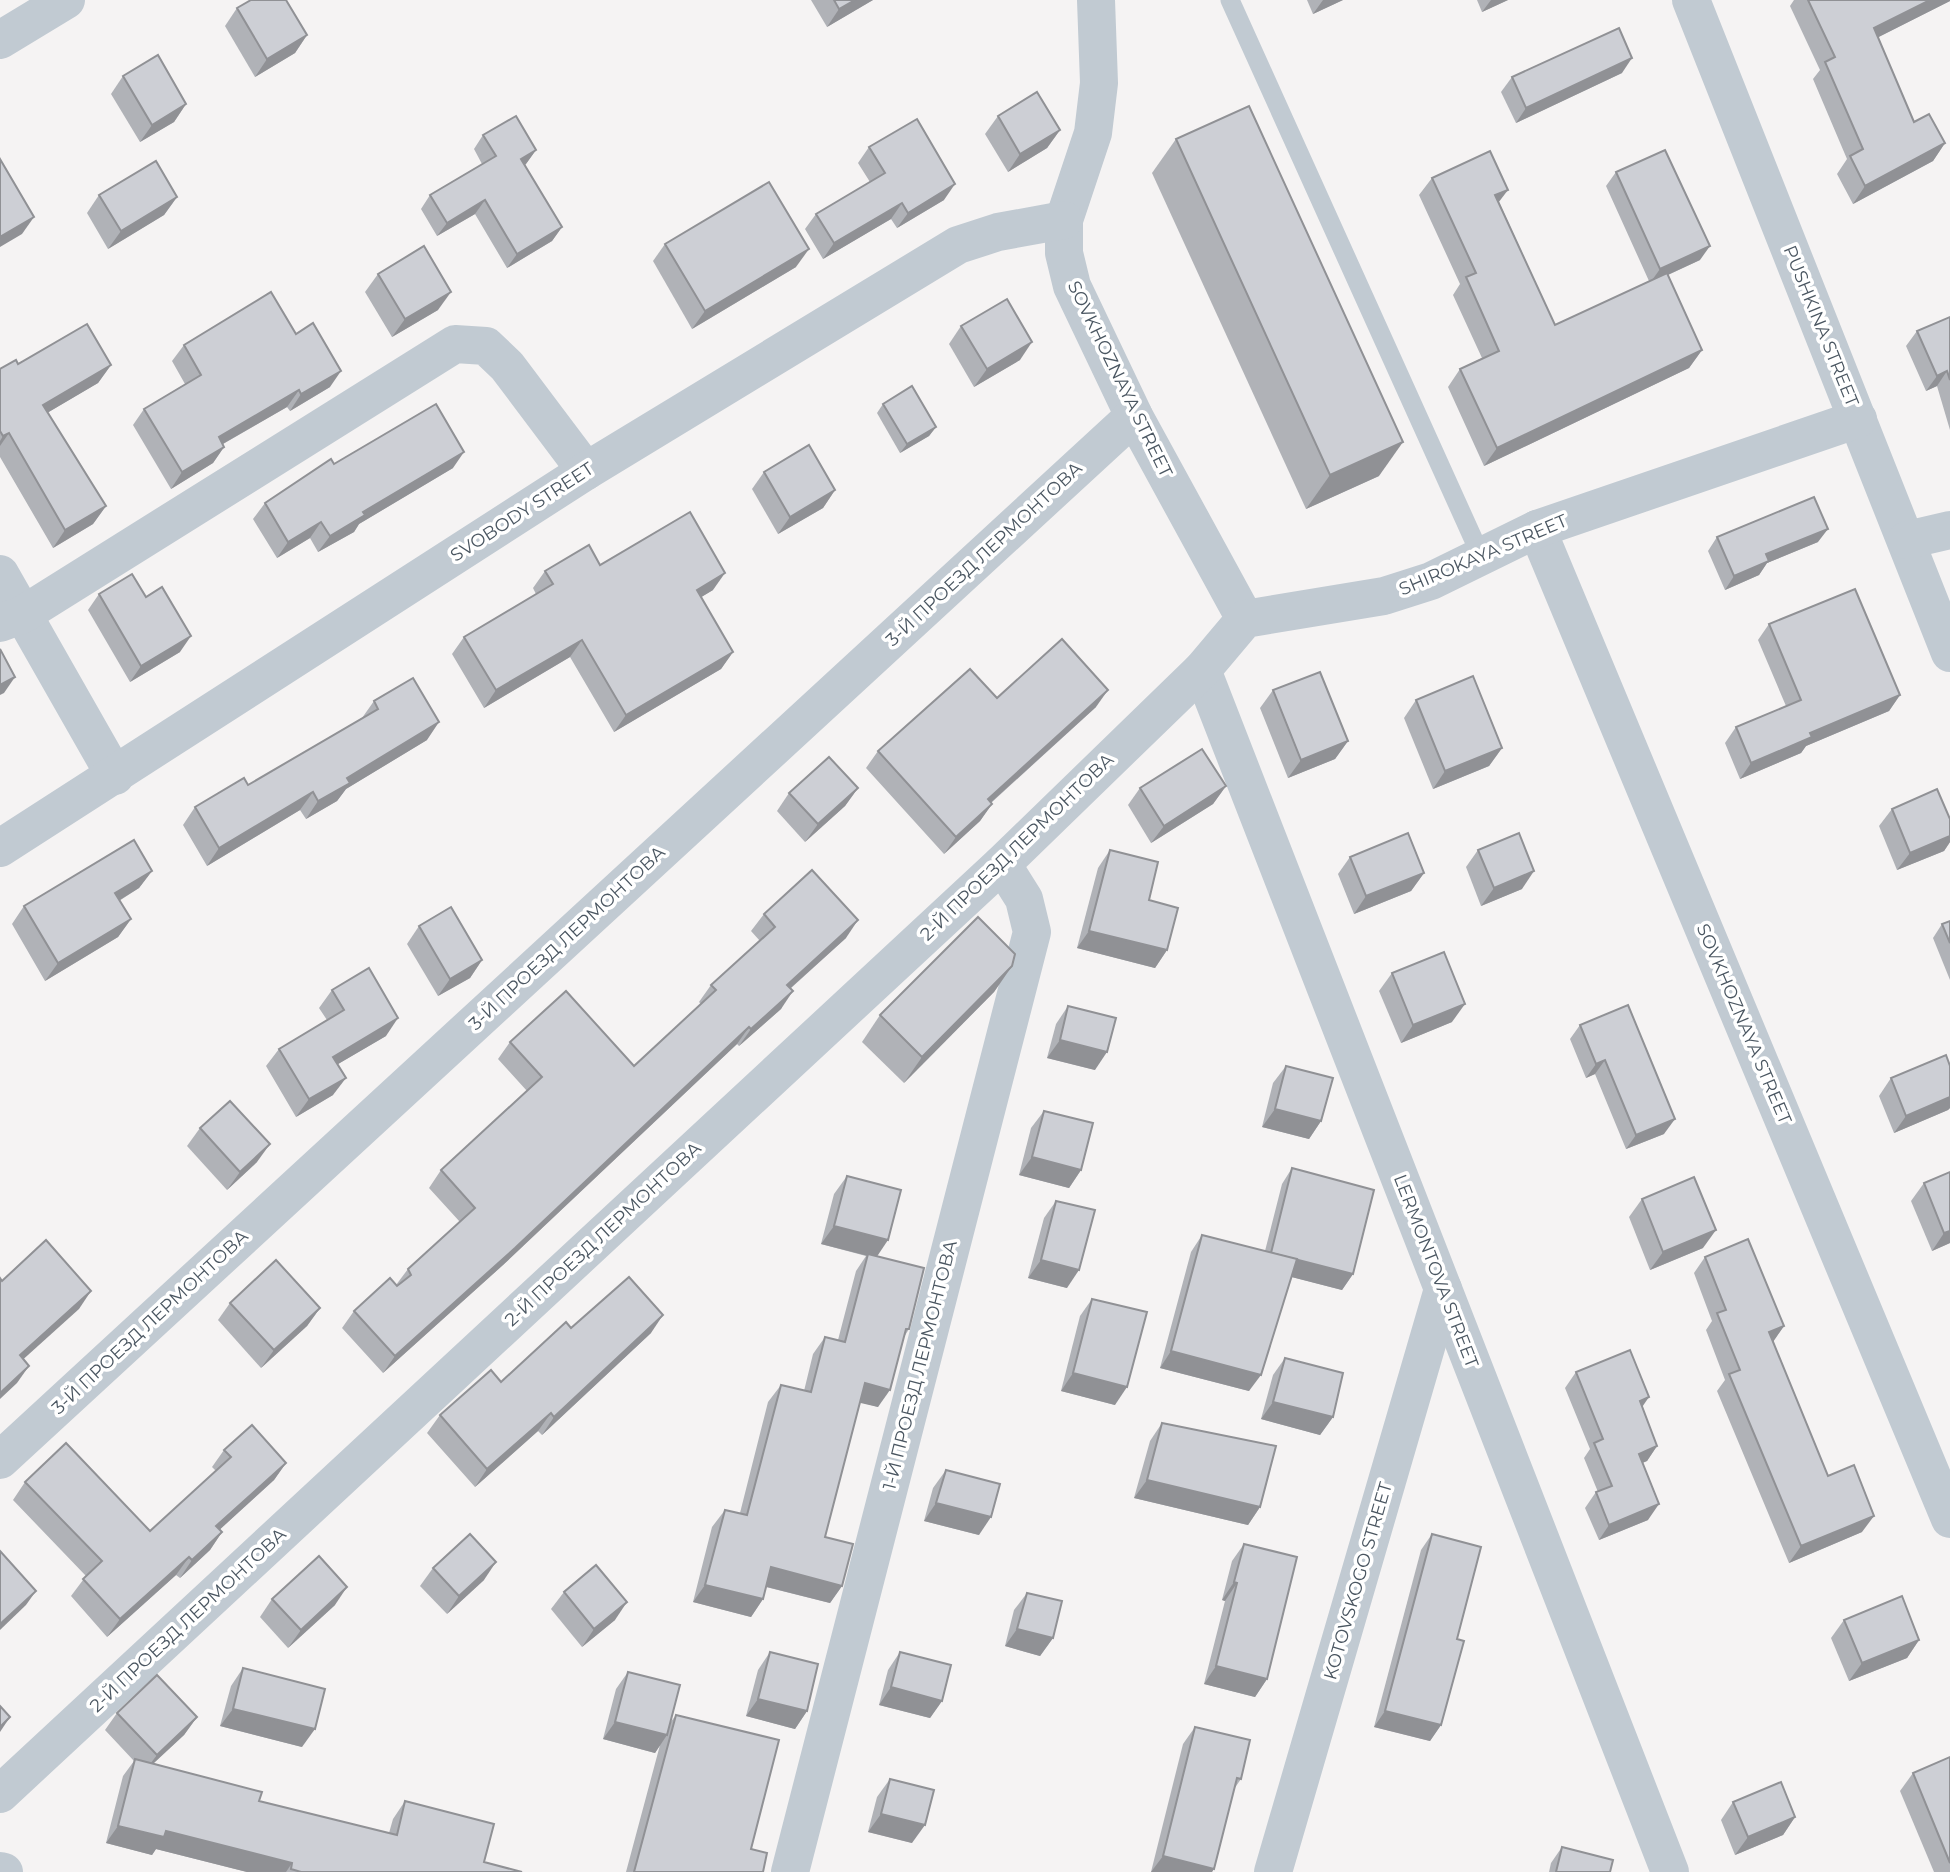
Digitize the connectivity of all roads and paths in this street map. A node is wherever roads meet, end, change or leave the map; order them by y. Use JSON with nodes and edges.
{"nodes":[{"id":1,"x":66,"y":0,"type":"edge"},
{"id":2,"x":1096,"y":0,"type":"edge"},
{"id":3,"x":1230,"y":0,"type":"edge"},
{"id":4,"x":1691,"y":0,"type":"edge"},
{"id":5,"x":18,"y":21,"type":"edge"},
{"id":6,"x":1064,"y":220,"type":"junction"},
{"id":7,"x":1134,"y":416,"type":"junction"},
{"id":8,"x":1858,"y":419,"type":"junction"},
{"id":9,"x":586,"y":471,"type":"junction"},
{"id":10,"x":1537,"y":529,"type":"junction"},
{"id":11,"x":1950,"y":530,"type":"edge"},
{"id":12,"x":1907,"y":540,"type":"junction"},
{"id":13,"x":1480,"y":556,"type":"junction"},
{"id":14,"x":0,"y":574,"type":"edge"},
{"id":15,"x":11,"y":619,"type":"edge"},
{"id":16,"x":1245,"y":619,"type":"junction"},
{"id":17,"x":1950,"y":653,"type":"edge"},
{"id":18,"x":1202,"y":670,"type":"junction"},
{"id":19,"x":115,"y":776,"type":"junction"},
{"id":20,"x":0,"y":848,"type":"edge"},
{"id":21,"x":1002,"y":864,"type":"junction"},
{"id":22,"x":1443,"y":1290,"type":"junction"},
{"id":23,"x":0,"y":1460,"type":"edge"},
{"id":24,"x":1950,"y":1519,"type":"edge"},
{"id":25,"x":0,"y":1794,"type":"edge"},
{"id":26,"x":790,"y":1872,"type":"edge"},
{"id":27,"x":1273,"y":1872,"type":"edge"},
{"id":28,"x":1670,"y":1872,"type":"edge"}],
"edges":[{"from":1,"to":5,"type":"street"},
{"from":2,"to":6,"type":"street","name":"SOVKHOZNAYA STREET"},
{"from":3,"to":13,"type":"lane"},
{"from":4,"to":8,"type":"street","name":"PUSHKINA STREET"},
{"from":6,"to":7,"type":"street","name":"SOVKHOZNAYA STREET"},
{"from":6,"to":9,"type":"street","name":"SVOBODY STREET"},
{"from":7,"to":16,"type":"street","name":"SOVKHOZNAYA STREET"},
{"from":7,"to":23,"type":"street","name":"3-Й ПРОЕЗД ЛЕРМОНТОВА"},
{"from":8,"to":10,"type":"street","name":"SHIROKAYA STREET"},
{"from":8,"to":12,"type":"street","name":"PUSHKINA STREET"},
{"from":9,"to":15,"type":"street"},
{"from":9,"to":19,"type":"street","name":"SVOBODY STREET"},
{"from":10,"to":13,"type":"street","name":"SHIROKAYA STREET"},
{"from":10,"to":24,"type":"street","name":"SOVKHOZNAYA STREET"},
{"from":11,"to":12,"type":"street"},
{"from":12,"to":17,"type":"street","name":"PUSHKINA STREET"},
{"from":13,"to":16,"type":"street","name":"SHIROKAYA STREET"},
{"from":14,"to":15,"type":"street"},
{"from":15,"to":19,"type":"street"},
{"from":16,"to":18,"type":"street"},
{"from":18,"to":21,"type":"street","name":"2-Й ПРОЕЗД ЛЕРМОНТОВА"},
{"from":18,"to":22,"type":"street","name":"LERMONTOVA STREET"},
{"from":19,"to":20,"type":"street","name":"SVOBODY STREET"},
{"from":21,"to":25,"type":"street","name":"2-Й ПРОЕЗД ЛЕРМОНТОВА"},
{"from":21,"to":26,"type":"street","name":"1-Й ПРОЕЗД ЛЕРМОНТОВА"},
{"from":22,"to":27,"type":"street","name":"KOTOVSKOGO STREET"},
{"from":22,"to":28,"type":"street","name":"LERMONTOVA STREET"}]}
